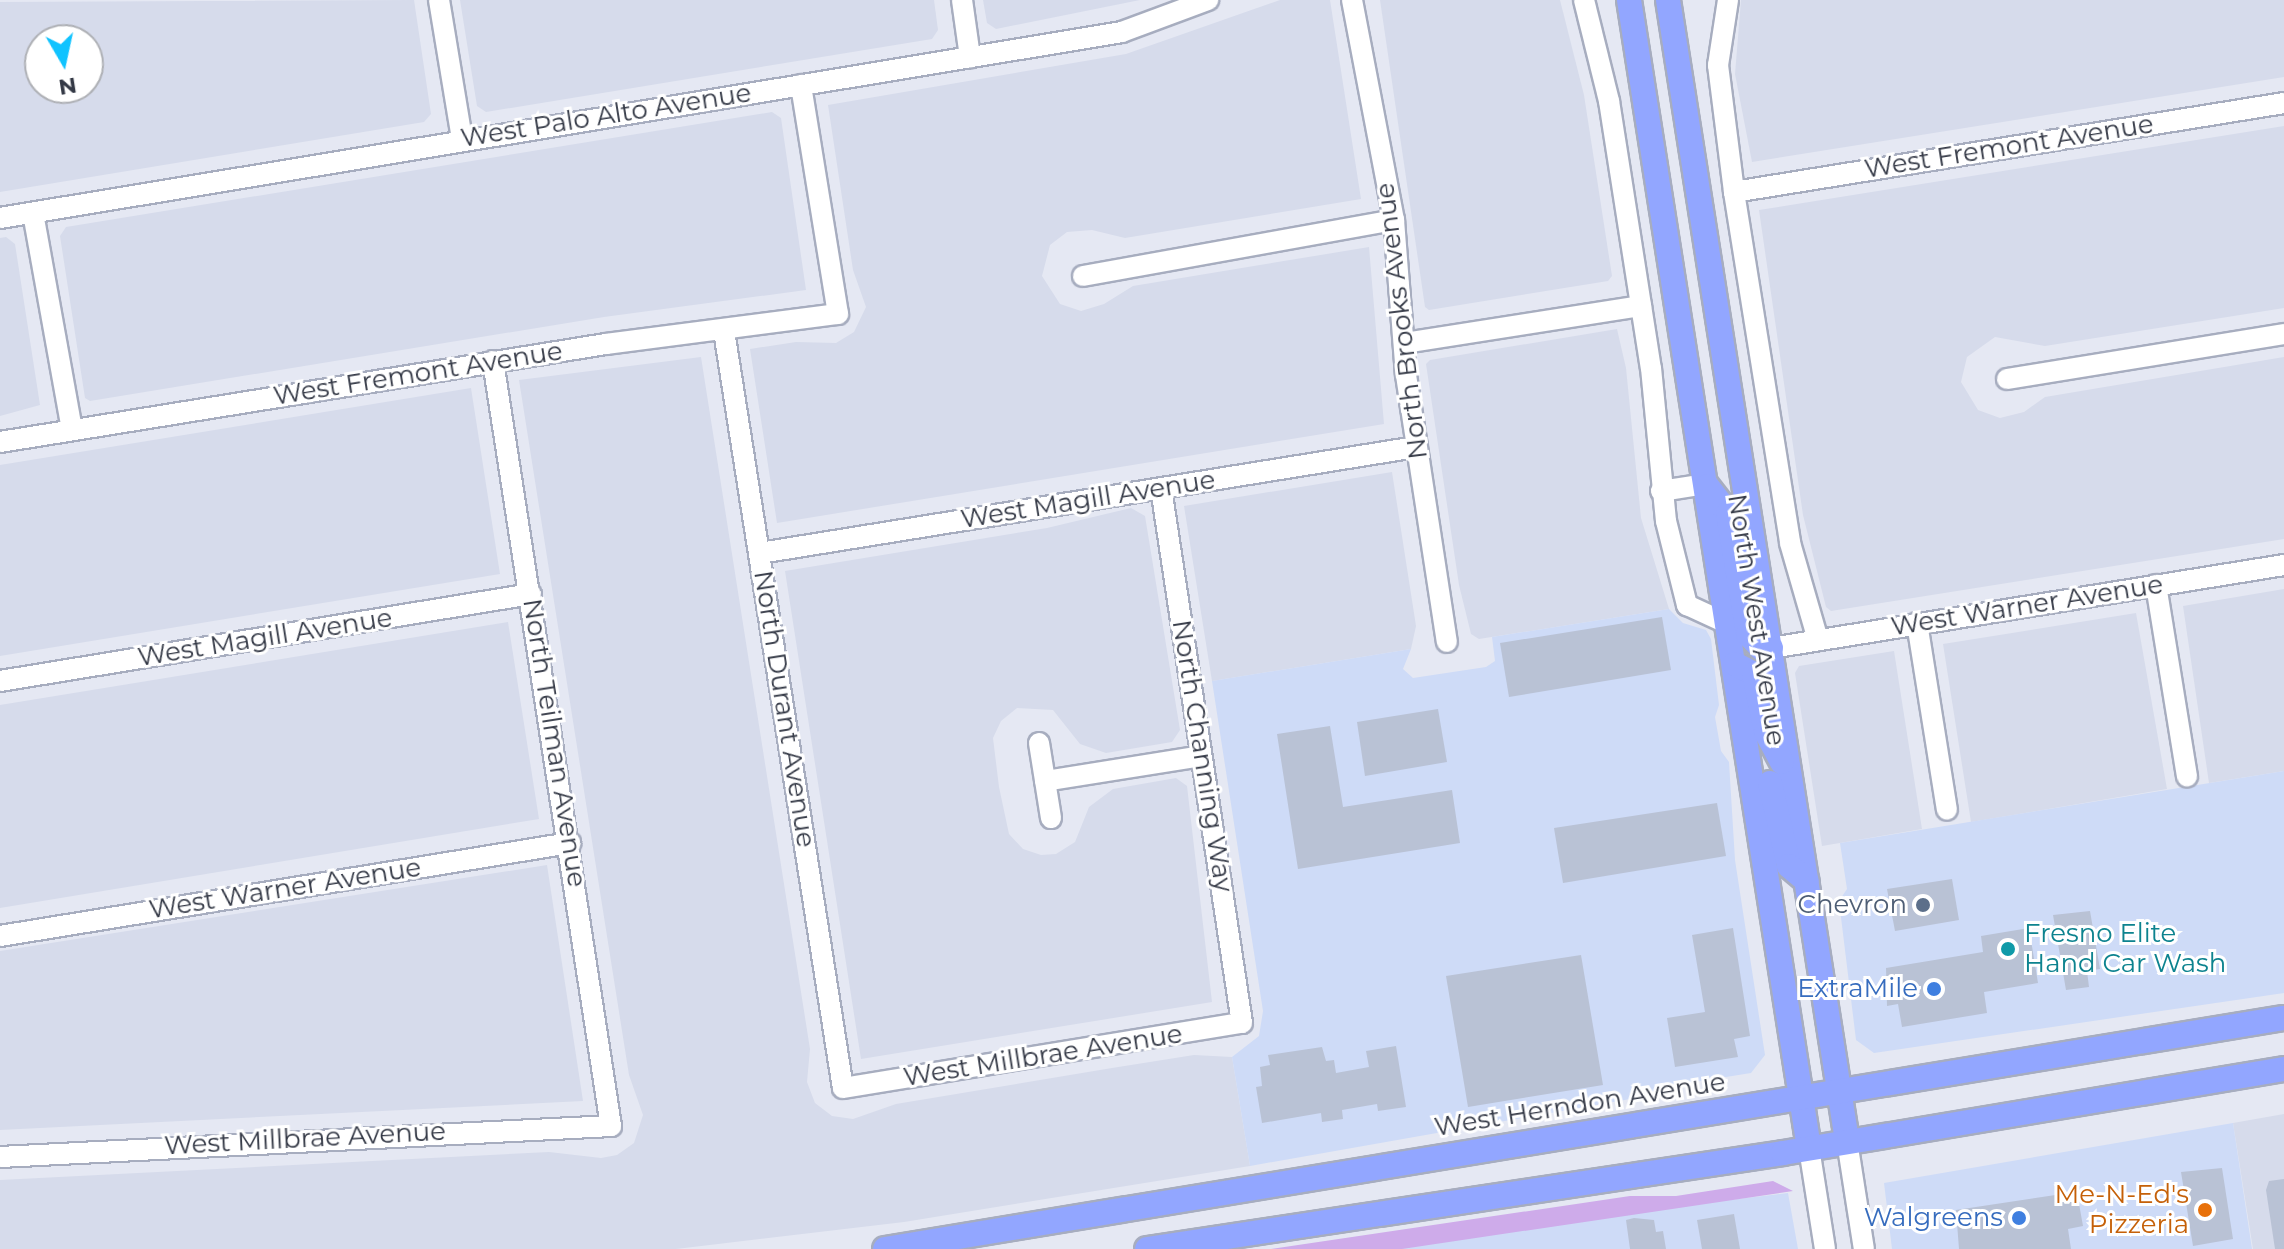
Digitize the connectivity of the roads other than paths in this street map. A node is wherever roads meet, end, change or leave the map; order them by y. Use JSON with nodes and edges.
{"nodes":[{"id":1,"x":439,"y":0,"type":"edge"},
{"id":2,"x":962,"y":0,"type":"edge"},
{"id":3,"x":1208,"y":0,"type":"edge"},
{"id":4,"x":1352,"y":0,"type":"edge"},
{"id":5,"x":1584,"y":0,"type":"edge"},
{"id":6,"x":1629,"y":0,"type":"edge"},
{"id":7,"x":1668,"y":0,"type":"edge"},
{"id":8,"x":1728,"y":0,"type":"edge"},
{"id":9,"x":970,"y":57,"type":"junction"},
{"id":10,"x":801,"y":85,"type":"junction"},
{"id":11,"x":2284,"y":103,"type":"edge"},
{"id":12,"x":462,"y":139,"type":"junction"},
{"id":13,"x":1734,"y":192,"type":"junction"},
{"id":14,"x":33,"y":213,"type":"junction"},
{"id":15,"x":0,"y":218,"type":"edge"},
{"id":16,"x":1394,"y":220,"type":"junction"},
{"id":17,"x":1083,"y":276,"type":"dead end"},
{"id":18,"x":1641,"y":306,"type":"junction"},
{"id":19,"x":724,"y":331,"type":"junction"},
{"id":20,"x":2284,"y":334,"type":"edge"},
{"id":21,"x":1404,"y":343,"type":"junction"},
{"id":22,"x":493,"y":361,"type":"junction"},
{"id":23,"x":2007,"y":379,"type":"dead end"},
{"id":24,"x":72,"y":430,"type":"junction"},
{"id":25,"x":0,"y":442,"type":"edge"},
{"id":26,"x":1416,"y":447,"type":"junction"},
{"id":27,"x":1706,"y":484,"type":"junction"},
{"id":28,"x":1161,"y":488,"type":"junction"},
{"id":29,"x":1661,"y":491,"type":"junction"},
{"id":30,"x":760,"y":553,"type":"junction"},
{"id":31,"x":2284,"y":565,"type":"edge"},
{"id":32,"x":2156,"y":585,"type":"junction"},
{"id":33,"x":531,"y":594,"type":"junction"},
{"id":34,"x":1726,"y":623,"type":"junction"},
{"id":35,"x":1917,"y":623,"type":"junction"},
{"id":36,"x":1818,"y":640,"type":"junction"},
{"id":37,"x":1447,"y":642,"type":"dead end"},
{"id":38,"x":1771,"y":648,"type":"junction"},
{"id":39,"x":1735,"y":664,"type":"junction"},
{"id":40,"x":0,"y":681,"type":"edge"},
{"id":41,"x":1746,"y":736,"type":"junction"},
{"id":42,"x":1039,"y":743,"type":"dead end"},
{"id":43,"x":1201,"y":756,"type":"junction"},
{"id":44,"x":2187,"y":777,"type":"dead end"},
{"id":45,"x":1791,"y":778,"type":"junction"},
{"id":46,"x":1045,"y":781,"type":"junction"},
{"id":47,"x":1947,"y":810,"type":"dead end"},
{"id":48,"x":1051,"y":818,"type":"dead end"},
{"id":49,"x":570,"y":843,"type":"junction"},
{"id":50,"x":1807,"y":881,"type":"junction"},
{"id":51,"x":0,"y":936,"type":"edge"},
{"id":52,"x":2284,"y":1018,"type":"edge"},
{"id":53,"x":1242,"y":1023,"type":"joint"},
{"id":54,"x":2284,"y":1069,"type":"edge"},
{"id":55,"x":843,"y":1088,"type":"joint"},
{"id":56,"x":1841,"y":1092,"type":"junction"},
{"id":57,"x":1802,"y":1098,"type":"junction"},
{"id":58,"x":611,"y":1126,"type":"joint"},
{"id":59,"x":1847,"y":1141,"type":"junction"},
{"id":60,"x":1809,"y":1148,"type":"junction"},
{"id":61,"x":0,"y":1157,"type":"edge"},
{"id":62,"x":885,"y":1249,"type":"edge"},
{"id":63,"x":1147,"y":1249,"type":"edge"},
{"id":64,"x":1825,"y":1249,"type":"edge"},
{"id":65,"x":1864,"y":1249,"type":"edge"}],
"edges":[{"from":1,"to":12,"type":"street"},
{"from":2,"to":9,"type":"street"},
{"from":3,"to":9,"type":"street","name":"West Palo Alto Avenue"},
{"from":4,"to":16,"type":"street","name":"North Brooks Avenue"},
{"from":5,"to":18,"type":"street"},
{"from":6,"to":27,"type":"main road","name":"North West Avenue"},
{"from":7,"to":38,"type":"main road","name":"North West Avenue"},
{"from":8,"to":13,"type":"street"},
{"from":9,"to":10,"type":"street","name":"West Palo Alto Avenue"},
{"from":10,"to":12,"type":"street","name":"West Palo Alto Avenue"},
{"from":10,"to":19,"type":"street","name":"West Fremont Avenue"},
{"from":11,"to":13,"type":"street","name":"West Fremont Avenue"},
{"from":12,"to":14,"type":"street","name":"West Palo Alto Avenue"},
{"from":13,"to":36,"type":"street"},
{"from":14,"to":15,"type":"street","name":"West Palo Alto Avenue"},
{"from":14,"to":24,"type":"street"},
{"from":16,"to":17,"type":"street"},
{"from":16,"to":21,"type":"street","name":"North Brooks Avenue"},
{"from":18,"to":21,"type":"street"},
{"from":18,"to":29,"type":"street"},
{"from":19,"to":22,"type":"street","name":"West Fremont Avenue"},
{"from":19,"to":30,"type":"street","name":"North Durant Avenue"},
{"from":20,"to":23,"type":"street"},
{"from":21,"to":26,"type":"street","name":"North Brooks Avenue"},
{"from":22,"to":24,"type":"street","name":"West Fremont Avenue"},
{"from":22,"to":33,"type":"street","name":"North Teilman Avenue"},
{"from":24,"to":25,"type":"street","name":"West Fremont Avenue"},
{"from":26,"to":28,"type":"street","name":"West Magill Avenue"},
{"from":26,"to":37,"type":"street","name":"North Brooks Avenue"},
{"from":27,"to":29,"type":"street"},
{"from":27,"to":34,"type":"main road","name":"North West Avenue"},
{"from":27,"to":38,"type":"main road"},
{"from":28,"to":30,"type":"street","name":"West Magill Avenue"},
{"from":28,"to":43,"type":"street","name":"North Channing Way"},
{"from":29,"to":34,"type":"street"},
{"from":30,"to":55,"type":"street","name":"North Durant Avenue"},
{"from":31,"to":32,"type":"street","name":"West Warner Avenue"},
{"from":32,"to":35,"type":"street","name":"West Warner Avenue"},
{"from":32,"to":44,"type":"street"},
{"from":33,"to":40,"type":"street","name":"West Magill Avenue"},
{"from":33,"to":49,"type":"street","name":"North Teilman Avenue"},
{"from":34,"to":39,"type":"main road","name":"North West Avenue"},
{"from":35,"to":36,"type":"street","name":"West Warner Avenue"},
{"from":35,"to":47,"type":"street"},
{"from":36,"to":38,"type":"street","name":"West Warner Avenue"},
{"from":38,"to":45,"type":"main road","name":"North West Avenue"},
{"from":39,"to":41,"type":"main road","name":"North West Avenue"},
{"from":39,"to":45,"type":"main road"},
{"from":41,"to":50,"type":"main road"},
{"from":41,"to":57,"type":"main road","name":"North West Avenue"},
{"from":42,"to":46,"type":"street"},
{"from":43,"to":46,"type":"street"},
{"from":43,"to":53,"type":"street","name":"North Channing Way"},
{"from":45,"to":50,"type":"main road","name":"North West Avenue"},
{"from":46,"to":48,"type":"street"},
{"from":49,"to":51,"type":"street","name":"West Warner Avenue"},
{"from":49,"to":58,"type":"street","name":"North Teilman Avenue"},
{"from":50,"to":56,"type":"main road","name":"North West Avenue"},
{"from":52,"to":56,"type":"main road","name":"West Herndon Avenue"},
{"from":53,"to":55,"type":"street","name":"West Millbrae Avenue"},
{"from":54,"to":59,"type":"main road"},
{"from":56,"to":57,"type":"main road","name":"West Herndon Avenue"},
{"from":56,"to":59,"type":"main road","name":"North West Avenue"},
{"from":57,"to":60,"type":"main road","name":"North West Avenue"},
{"from":57,"to":62,"type":"main road","name":"West Herndon Avenue"},
{"from":58,"to":61,"type":"street","name":"West Millbrae Avenue"},
{"from":59,"to":60,"type":"main road"},
{"from":59,"to":65,"type":"street","name":"North West Avenue"},
{"from":60,"to":63,"type":"main road"},
{"from":60,"to":64,"type":"street","name":"North West Avenue"}]}
